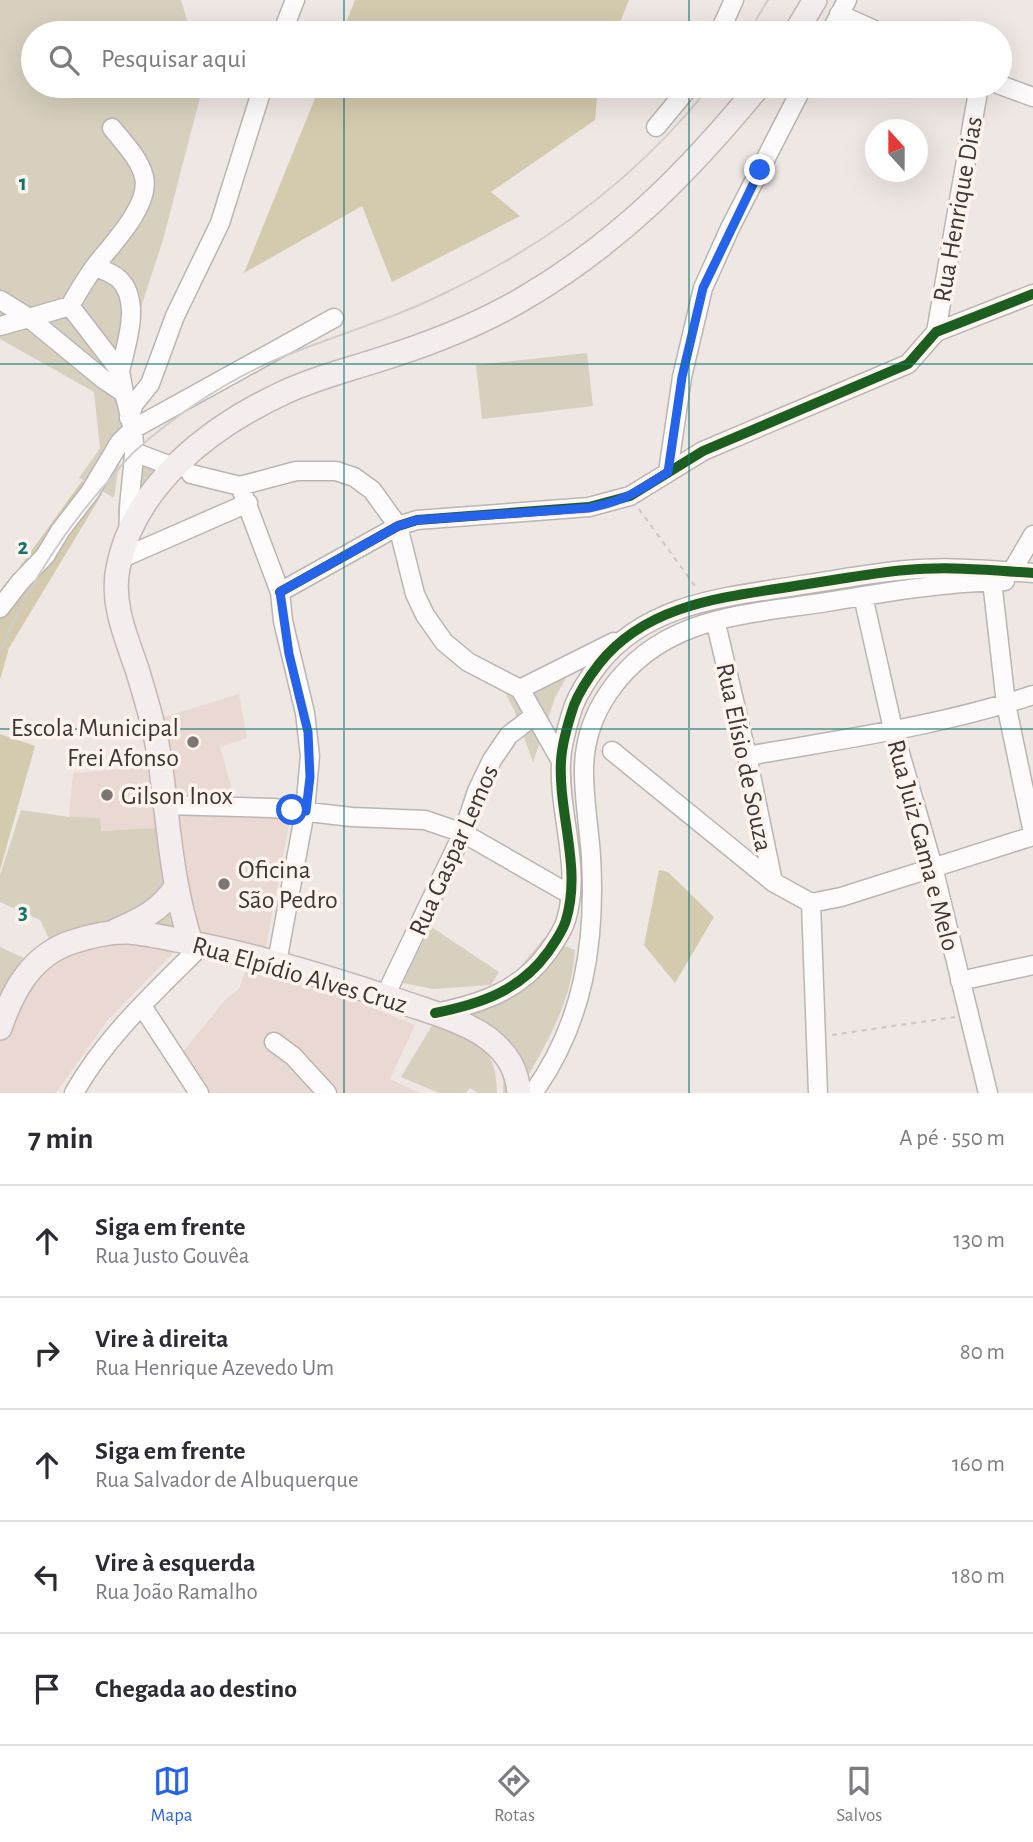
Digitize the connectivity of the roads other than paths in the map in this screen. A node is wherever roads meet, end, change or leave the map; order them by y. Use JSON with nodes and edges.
{"nodes":[{"id":1,"x":295,"y":0,"type":"edge"},
{"id":2,"x":734,"y":0,"type":"edge"},
{"id":3,"x":816,"y":0,"type":"edge"},
{"id":4,"x":843,"y":7,"type":"edge"},
{"id":5,"x":287,"y":21,"type":"edge"},
{"id":6,"x":724,"y":21,"type":"edge"},
{"id":7,"x":803,"y":21,"type":"edge"},
{"id":8,"x":863,"y":21,"type":"edge"},
{"id":9,"x":1012,"y":89,"type":"edge"},
{"id":10,"x":1033,"y":97,"type":"edge"},
{"id":11,"x":258,"y":98,"type":"edge"},
{"id":12,"x":680,"y":98,"type":"edge"},
{"id":13,"x":749,"y":98,"type":"edge"},
{"id":14,"x":797,"y":98,"type":"edge"},
{"id":15,"x":977,"y":98,"type":"edge"},
{"id":16,"x":656,"y":127,"type":"dead end"},
{"id":17,"x":112,"y":128,"type":"dead end"},
{"id":18,"x":94,"y":267,"type":"junction"},
{"id":19,"x":1033,"y":294,"type":"edge"},
{"id":20,"x":4,"y":304,"type":"edge"},
{"id":21,"x":74,"y":312,"type":"junction"},
{"id":22,"x":29,"y":318,"type":"junction"},
{"id":23,"x":334,"y":318,"type":"dead end"},
{"id":24,"x":0,"y":326,"type":"edge"},
{"id":25,"x":936,"y":332,"type":"junction"},
{"id":26,"x":57,"y":341,"type":"junction"},
{"id":27,"x":120,"y":371,"type":"junction"},
{"id":28,"x":124,"y":393,"type":"junction"},
{"id":29,"x":131,"y":423,"type":"junction"},
{"id":30,"x":134,"y":452,"type":"junction"},
{"id":31,"x":183,"y":471,"type":"junction"},
{"id":32,"x":668,"y":472,"type":"junction"},
{"id":33,"x":240,"y":486,"type":"junction"},
{"id":34,"x":248,"y":503,"type":"junction"},
{"id":35,"x":398,"y":526,"type":"junction"},
{"id":36,"x":129,"y":530,"type":"junction"},
{"id":37,"x":1033,"y":535,"type":"edge"},
{"id":38,"x":120,"y":559,"type":"junction"},
{"id":39,"x":1012,"y":571,"type":"junction"},
{"id":40,"x":1033,"y":573,"type":"edge"},
{"id":41,"x":992,"y":581,"type":"junction"},
{"id":42,"x":1033,"y":581,"type":"edge"},
{"id":43,"x":280,"y":592,"type":"junction"},
{"id":44,"x":863,"y":596,"type":"junction"},
{"id":45,"x":0,"y":608,"type":"edge"},
{"id":46,"x":718,"y":632,"type":"dead end"},
{"id":47,"x":626,"y":636,"type":"junction"},
{"id":48,"x":520,"y":689,"type":"junction"},
{"id":49,"x":1033,"y":695,"type":"edge"},
{"id":50,"x":1006,"y":704,"type":"junction"},
{"id":51,"x":535,"y":715,"type":"junction"},
{"id":52,"x":893,"y":729,"type":"junction"},
{"id":53,"x":612,"y":751,"type":"dead end"},
{"id":54,"x":747,"y":756,"type":"junction"},
{"id":55,"x":561,"y":761,"type":"junction"},
{"id":56,"x":166,"y":805,"type":"junction"},
{"id":57,"x":306,"y":811,"type":"junction"},
{"id":58,"x":463,"y":832,"type":"junction"},
{"id":59,"x":1033,"y":834,"type":"edge"},
{"id":60,"x":933,"y":867,"type":"junction"},
{"id":61,"x":773,"y":882,"type":"junction"},
{"id":62,"x":175,"y":888,"type":"junction"},
{"id":63,"x":571,"y":895,"type":"junction"},
{"id":64,"x":811,"y":903,"type":"junction"},
{"id":65,"x":112,"y":932,"type":"junction"},
{"id":66,"x":196,"y":944,"type":"junction"},
{"id":67,"x":277,"y":962,"type":"junction"},
{"id":68,"x":1033,"y":965,"type":"edge"},
{"id":69,"x":960,"y":981,"type":"junction"},
{"id":70,"x":385,"y":996,"type":"junction"},
{"id":71,"x":142,"y":1006,"type":"junction"},
{"id":72,"x":435,"y":1013,"type":"junction"},
{"id":73,"x":0,"y":1028,"type":"edge"},
{"id":74,"x":274,"y":1042,"type":"dead end"},
{"id":75,"x":74,"y":1093,"type":"edge"},
{"id":76,"x":199,"y":1093,"type":"edge"},
{"id":77,"x":327,"y":1093,"type":"edge"},
{"id":78,"x":519,"y":1093,"type":"edge"},
{"id":79,"x":534,"y":1093,"type":"edge"},
{"id":80,"x":818,"y":1093,"type":"edge"},
{"id":81,"x":988,"y":1093,"type":"edge"}],
"edges":[{"from":1,"to":5,"type":"street"},
{"from":2,"to":6,"type":"street"},
{"from":3,"to":7,"type":"main road"},
{"from":4,"to":8,"type":"street"},
{"from":9,"to":10,"type":"street"},
{"from":11,"to":29,"type":"street"},
{"from":12,"to":16,"type":"street"},
{"from":13,"to":31,"type":"main road"},
{"from":14,"to":32,"type":"street"},
{"from":15,"to":25,"type":"street","name":"Rua Henrique Dias"},
{"from":17,"to":18,"type":"street"},
{"from":18,"to":21,"type":"street"},
{"from":18,"to":27,"type":"street"},
{"from":19,"to":25,"type":"street"},
{"from":20,"to":22,"type":"street"},
{"from":21,"to":22,"type":"street"},
{"from":21,"to":26,"type":"street"},
{"from":21,"to":27,"type":"street"},
{"from":22,"to":24,"type":"street"},
{"from":22,"to":26,"type":"street"},
{"from":23,"to":29,"type":"street"},
{"from":25,"to":32,"type":"street"},
{"from":26,"to":28,"type":"street"},
{"from":27,"to":28,"type":"street"},
{"from":28,"to":29,"type":"street"},
{"from":29,"to":30,"type":"street"},
{"from":29,"to":45,"type":"street"},
{"from":30,"to":31,"type":"street"},
{"from":30,"to":36,"type":"street"},
{"from":31,"to":33,"type":"street"},
{"from":31,"to":36,"type":"main road"},
{"from":32,"to":35,"type":"street"},
{"from":33,"to":34,"type":"street"},
{"from":33,"to":35,"type":"street"},
{"from":34,"to":38,"type":"street"},
{"from":34,"to":43,"type":"street"},
{"from":35,"to":43,"type":"street"},
{"from":35,"to":48,"type":"street"},
{"from":36,"to":38,"type":"main road"},
{"from":37,"to":39,"type":"street"},
{"from":38,"to":56,"type":"main road"},
{"from":39,"to":40,"type":"street"},
{"from":39,"to":47,"type":"street"},
{"from":41,"to":42,"type":"street"},
{"from":41,"to":44,"type":"street"},
{"from":41,"to":50,"type":"street"},
{"from":43,"to":57,"type":"street"},
{"from":44,"to":52,"type":"street","name":"Rua Juiz Gama e Melo"},
{"from":44,"to":79,"type":"street"},
{"from":46,"to":54,"type":"street","name":"Rua Elísio de Souza"},
{"from":47,"to":48,"type":"street"},
{"from":47,"to":55,"type":"street"},
{"from":48,"to":51,"type":"street"},
{"from":49,"to":50,"type":"street"},
{"from":50,"to":52,"type":"street"},
{"from":50,"to":59,"type":"street"},
{"from":51,"to":55,"type":"street"},
{"from":51,"to":58,"type":"street","name":"Rua Gaspar Lemos"},
{"from":52,"to":54,"type":"street"},
{"from":52,"to":60,"type":"street","name":"Rua Juiz Gama e Melo"},
{"from":53,"to":61,"type":"street"},
{"from":54,"to":61,"type":"street","name":"Rua Elísio de Souza"},
{"from":55,"to":63,"type":"street"},
{"from":56,"to":57,"type":"street"},
{"from":56,"to":62,"type":"main road"},
{"from":57,"to":58,"type":"street"},
{"from":57,"to":67,"type":"street"},
{"from":58,"to":63,"type":"street"},
{"from":58,"to":70,"type":"street","name":"Rua Gaspar Lemos"},
{"from":59,"to":60,"type":"street"},
{"from":60,"to":64,"type":"street"},
{"from":60,"to":69,"type":"street","name":"Rua Juiz Gama e Melo"},
{"from":61,"to":64,"type":"street"},
{"from":62,"to":65,"type":"main road"},
{"from":62,"to":66,"type":"main road"},
{"from":63,"to":72,"type":"street"},
{"from":64,"to":80,"type":"street"},
{"from":65,"to":66,"type":"main road","name":"Rua Elpídio Alves Cruz"},
{"from":65,"to":73,"type":"main road","name":"Rua Elpídio Alves Cruz"},
{"from":66,"to":67,"type":"main road","name":"Rua Elpídio Alves Cruz"},
{"from":66,"to":71,"type":"street"},
{"from":67,"to":70,"type":"main road","name":"Rua Elpídio Alves Cruz"},
{"from":68,"to":69,"type":"street"},
{"from":69,"to":81,"type":"street","name":"Rua Juiz Gama e Melo"},
{"from":70,"to":72,"type":"main road","name":"Rua Elpídio Alves Cruz"},
{"from":71,"to":75,"type":"street"},
{"from":71,"to":76,"type":"street"},
{"from":72,"to":78,"type":"main road","name":"Rua Elpídio Alves Cruz"},
{"from":74,"to":77,"type":"street"}]}
